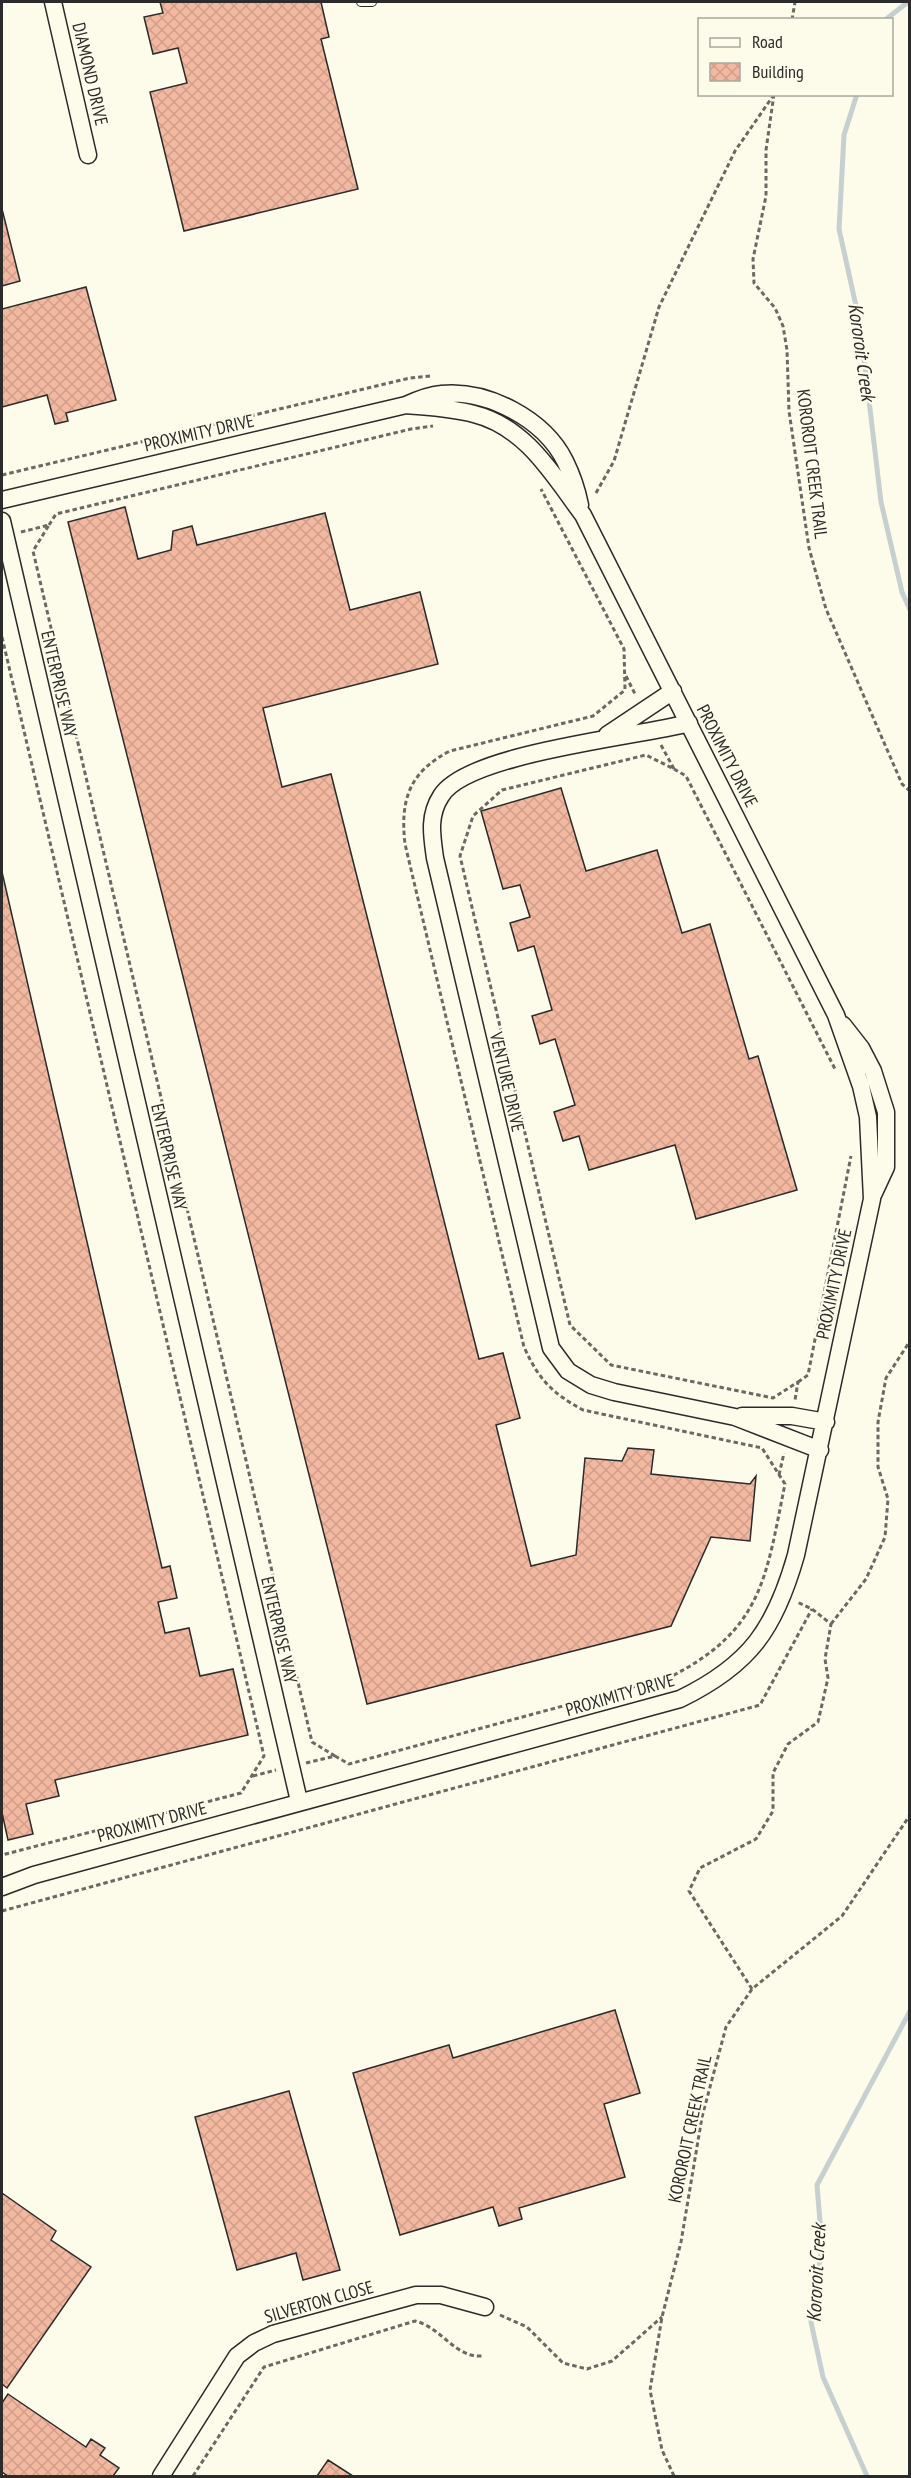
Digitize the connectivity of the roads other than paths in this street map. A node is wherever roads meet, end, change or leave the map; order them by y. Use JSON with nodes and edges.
{"nodes":[{"id":1,"x":53,"y":2,"type":"edge"},
{"id":2,"x":361,"y":2,"type":"edge"},
{"id":3,"x":372,"y":2,"type":"edge"},
{"id":4,"x":88,"y":155,"type":"dead end"},
{"id":5,"x":2,"y":500,"type":"edge"},
{"id":6,"x":3,"y":529,"type":"edge"},
{"id":7,"x":673,"y":691,"type":"junction"},
{"id":8,"x":689,"y":723,"type":"junction"},
{"id":9,"x":601,"y":739,"type":"junction"},
{"id":10,"x":735,"y":1416,"type":"junction"},
{"id":11,"x":826,"y":1422,"type":"junction"},
{"id":12,"x":820,"y":1450,"type":"junction"},
{"id":13,"x":299,"y":1801,"type":"junction"},
{"id":14,"x":34,"y":1875,"type":"junction"},
{"id":15,"x":2,"y":1877,"type":"edge"},
{"id":16,"x":2,"y":1887,"type":"edge"},
{"id":17,"x":485,"y":2307,"type":"road end"},
{"id":18,"x":161,"y":2476,"type":"edge"}],
"edges":[{"from":1,"to":4,"type":"street","name":"DIAMOND DRIVE"},
{"from":2,"to":3,"type":"lane"},
{"from":5,"to":7,"type":"street","name":"PROXIMITY DRIVE"},
{"from":6,"to":13,"type":"street","name":"ENTERPRISE WAY"},
{"from":7,"to":8,"type":"street","name":"PROXIMITY DRIVE"},
{"from":7,"to":9,"type":"street","name":"VENTURE DRIVE"},
{"from":8,"to":9,"type":"street","name":"VENTURE DRIVE"},
{"from":8,"to":11,"type":"street","name":"PROXIMITY DRIVE"},
{"from":9,"to":10,"type":"street","name":"VENTURE DRIVE"},
{"from":10,"to":11,"type":"street","name":"VENTURE DRIVE"},
{"from":10,"to":12,"type":"street","name":"VENTURE DRIVE"},
{"from":11,"to":12,"type":"street","name":"PROXIMITY DRIVE"},
{"from":12,"to":13,"type":"street","name":"PROXIMITY DRIVE"},
{"from":13,"to":14,"type":"street","name":"PROXIMITY DRIVE"},
{"from":14,"to":15,"type":"street","name":"PROXIMITY DRIVE"},
{"from":14,"to":16,"type":"street","name":"PROXIMITY DRIVE"},
{"from":17,"to":18,"type":"street","name":"SILVERTON CLOSE"}]}
